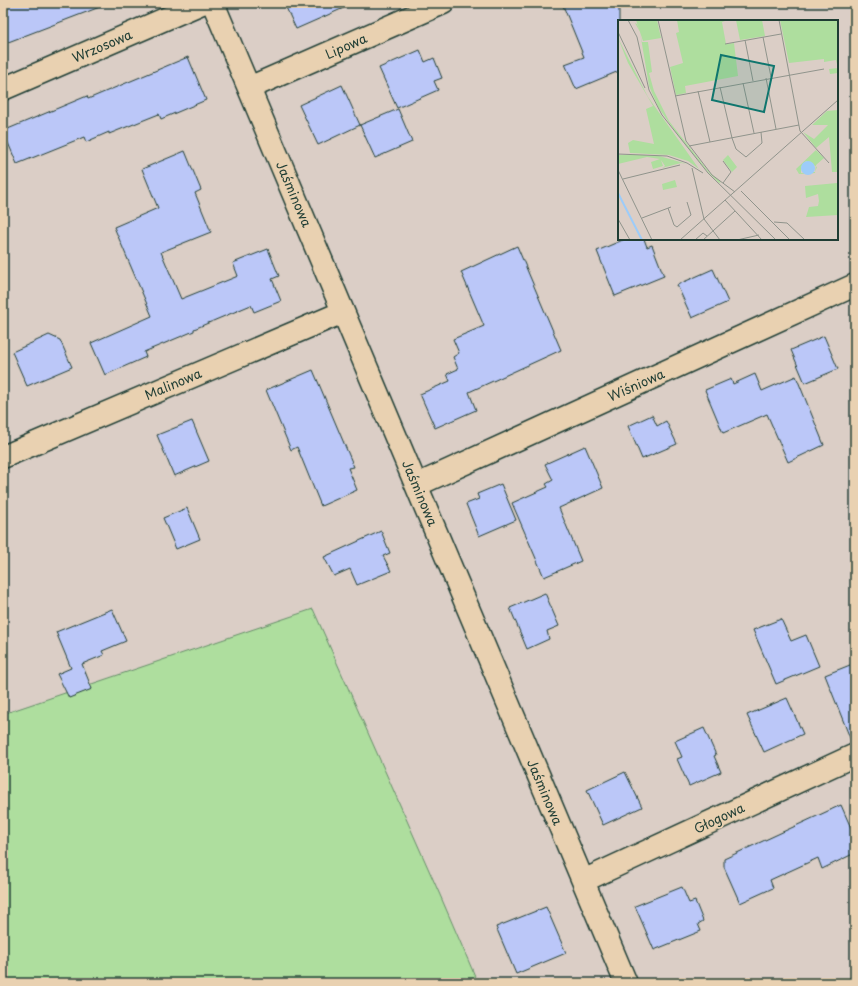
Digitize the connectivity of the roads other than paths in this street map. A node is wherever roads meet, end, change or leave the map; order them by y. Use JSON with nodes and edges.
{"nodes":[{"id":1,"x":202,"y":3,"type":"edge"},
{"id":2,"x":213,"y":3,"type":"edge"},
{"id":3,"x":443,"y":3,"type":"edge"},
{"id":4,"x":249,"y":88,"type":"junction"},
{"id":5,"x":3,"y":89,"type":"edge"},
{"id":6,"x":855,"y":286,"type":"edge"},
{"id":7,"x":343,"y":312,"type":"junction"},
{"id":8,"x":3,"y":457,"type":"edge"},
{"id":9,"x":417,"y":485,"type":"junction"},
{"id":10,"x":855,"y":755,"type":"edge"},
{"id":11,"x":583,"y":881,"type":"junction"},
{"id":12,"x":626,"y":983,"type":"edge"}],
"edges":[{"from":1,"to":5,"type":"street","name":"Wrzosowa"},
{"from":2,"to":4,"type":"street","name":"Jaśminowa"},
{"from":3,"to":4,"type":"street","name":"Lipowa"},
{"from":4,"to":7,"type":"street","name":"Jaśminowa"},
{"from":6,"to":9,"type":"street","name":"Wiśniowa"},
{"from":7,"to":8,"type":"street","name":"Malinowa"},
{"from":7,"to":9,"type":"street","name":"Jaśminowa"},
{"from":9,"to":11,"type":"street","name":"Jaśminowa"},
{"from":10,"to":11,"type":"street","name":"Głogowa"},
{"from":11,"to":12,"type":"street","name":"Jaśminowa"}]}
